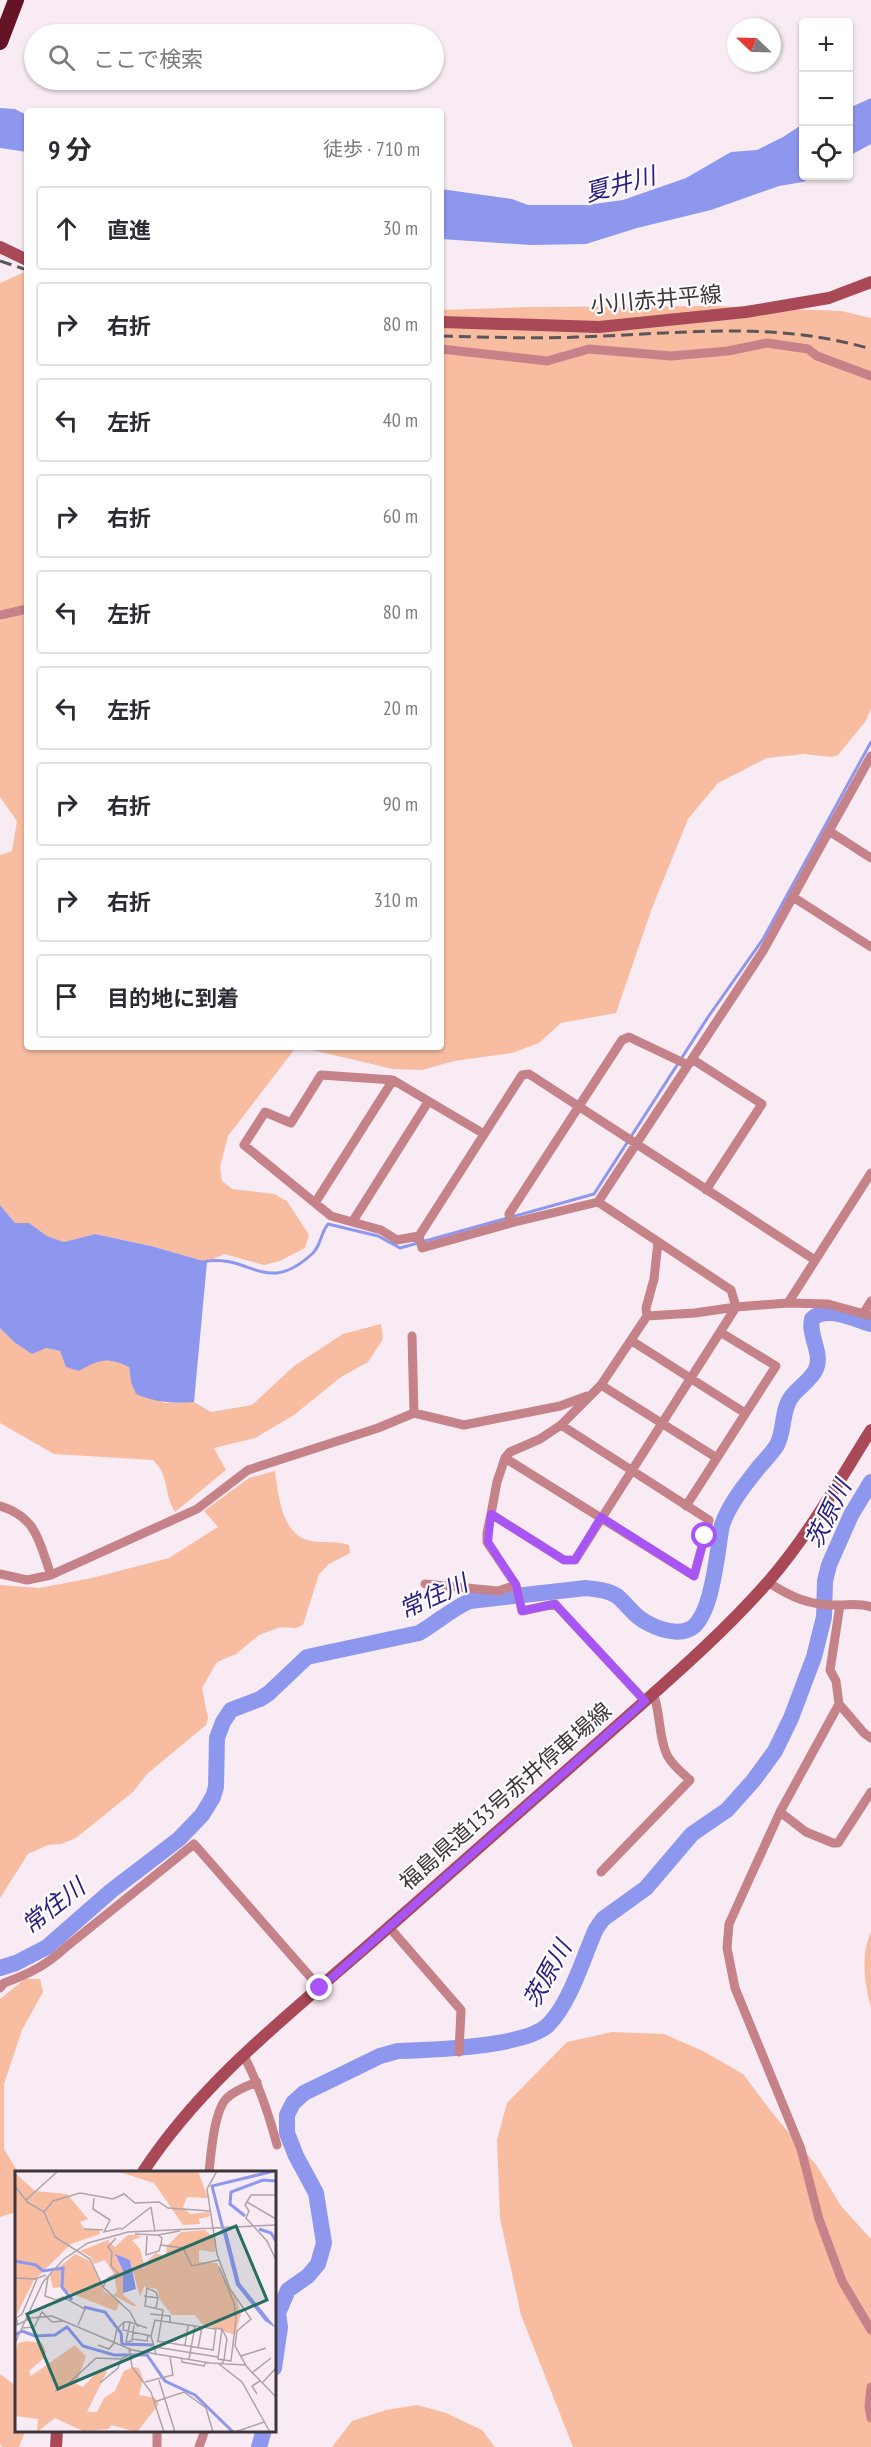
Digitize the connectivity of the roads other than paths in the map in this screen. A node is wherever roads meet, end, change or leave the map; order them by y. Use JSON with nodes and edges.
{"nodes":[{"id":1,"x":16,"y":0,"type":"edge"},
{"id":2,"x":0,"y":42,"type":"edge"},
{"id":3,"x":0,"y":247,"type":"edge"},
{"id":4,"x":24,"y":259,"type":"edge"},
{"id":5,"x":871,"y":282,"type":"edge"},
{"id":6,"x":444,"y":322,"type":"edge"},
{"id":7,"x":444,"y":349,"type":"edge"},
{"id":8,"x":871,"y":376,"type":"edge"},
{"id":9,"x":24,"y":610,"type":"edge"},
{"id":10,"x":0,"y":615,"type":"edge"},
{"id":11,"x":869,"y":763,"type":"edge"},
{"id":12,"x":829,"y":831,"type":"junction"},
{"id":13,"x":871,"y":858,"type":"edge"},
{"id":14,"x":793,"y":897,"type":"junction"},
{"id":15,"x":871,"y":947,"type":"edge"},
{"id":16,"x":685,"y":1062,"type":"junction"},
{"id":17,"x":393,"y":1080,"type":"junction"},
{"id":18,"x":428,"y":1102,"type":"junction"},
{"id":19,"x":578,"y":1107,"type":"junction"},
{"id":20,"x":484,"y":1134,"type":"junction"},
{"id":21,"x":631,"y":1141,"type":"junction"},
{"id":22,"x":871,"y":1173,"type":"edge"},
{"id":23,"x":706,"y":1190,"type":"junction"},
{"id":24,"x":598,"y":1202,"type":"junction"},
{"id":25,"x":315,"y":1203,"type":"junction"},
{"id":26,"x":510,"y":1219,"type":"junction"},
{"id":27,"x":353,"y":1221,"type":"junction"},
{"id":28,"x":420,"y":1241,"type":"junction"},
{"id":29,"x":658,"y":1242,"type":"junction"},
{"id":30,"x":815,"y":1260,"type":"junction"},
{"id":31,"x":871,"y":1301,"type":"edge"},
{"id":32,"x":788,"y":1303,"type":"junction"},
{"id":33,"x":736,"y":1306,"type":"junction"},
{"id":34,"x":867,"y":1315,"type":"edge"},
{"id":35,"x":646,"y":1316,"type":"junction"},
{"id":36,"x":720,"y":1332,"type":"junction"},
{"id":37,"x":412,"y":1336,"type":"dead end"},
{"id":38,"x":632,"y":1341,"type":"junction"},
{"id":39,"x":690,"y":1378,"type":"junction"},
{"id":40,"x":601,"y":1385,"type":"junction"},
{"id":41,"x":593,"y":1394,"type":"junction"},
{"id":42,"x":414,"y":1413,"type":"junction"},
{"id":43,"x":745,"y":1413,"type":"junction"},
{"id":44,"x":661,"y":1423,"type":"junction"},
{"id":45,"x":561,"y":1425,"type":"junction"},
{"id":46,"x":871,"y":1430,"type":"edge"},
{"id":47,"x":505,"y":1458,"type":"junction"},
{"id":48,"x":717,"y":1458,"type":"junction"},
{"id":49,"x":631,"y":1470,"type":"junction"},
{"id":50,"x":0,"y":1506,"type":"edge"},
{"id":51,"x":686,"y":1506,"type":"junction"},
{"id":52,"x":491,"y":1514,"type":"junction"},
{"id":53,"x":601,"y":1517,"type":"junction"},
{"id":54,"x":0,"y":1574,"type":"edge"},
{"id":55,"x":51,"y":1575,"type":"junction"},
{"id":56,"x":768,"y":1582,"type":"junction"},
{"id":57,"x":425,"y":1584,"type":"dead end"},
{"id":58,"x":517,"y":1588,"type":"junction"},
{"id":59,"x":838,"y":1605,"type":"junction"},
{"id":60,"x":871,"y":1607,"type":"edge"},
{"id":61,"x":649,"y":1697,"type":"junction"},
{"id":62,"x":839,"y":1704,"type":"junction"},
{"id":63,"x":871,"y":1738,"type":"edge"},
{"id":64,"x":871,"y":1792,"type":"edge"},
{"id":65,"x":780,"y":1812,"type":"junction"},
{"id":66,"x":601,"y":1872,"type":"dead end"},
{"id":67,"x":389,"y":1927,"type":"junction"},
{"id":68,"x":0,"y":1988,"type":"edge"},
{"id":69,"x":320,"y":1988,"type":"junction"},
{"id":70,"x":459,"y":2052,"type":"dead end"},
{"id":71,"x":244,"y":2056,"type":"junction"},
{"id":72,"x":257,"y":2082,"type":"junction"},
{"id":73,"x":277,"y":2145,"type":"dead end"},
{"id":74,"x":144,"y":2171,"type":"edge"},
{"id":75,"x":209,"y":2171,"type":"edge"},
{"id":76,"x":871,"y":2330,"type":"edge"},
{"id":77,"x":871,"y":2387,"type":"edge"},
{"id":78,"x":871,"y":2418,"type":"edge"},
{"id":79,"x":57,"y":2432,"type":"edge"},
{"id":80,"x":204,"y":2432,"type":"edge"},
{"id":81,"x":56,"y":2447,"type":"edge"},
{"id":82,"x":199,"y":2447,"type":"edge"}],
"edges":[{"from":1,"to":2,"type":"highway"},
{"from":3,"to":4,"type":"main road"},
{"from":5,"to":6,"type":"main road","name":"小川赤井平線"},
{"from":7,"to":8,"type":"street"},
{"from":9,"to":10,"type":"street"},
{"from":11,"to":12,"type":"street"},
{"from":12,"to":13,"type":"street"},
{"from":12,"to":14,"type":"street"},
{"from":14,"to":15,"type":"street"},
{"from":14,"to":16,"type":"street"},
{"from":16,"to":19,"type":"street"},
{"from":16,"to":21,"type":"street"},
{"from":16,"to":23,"type":"street"},
{"from":17,"to":18,"type":"street"},
{"from":17,"to":25,"type":"street"},
{"from":17,"to":25,"type":"street"},
{"from":18,"to":20,"type":"street"},
{"from":18,"to":27,"type":"street"},
{"from":19,"to":20,"type":"street"},
{"from":19,"to":21,"type":"street"},
{"from":19,"to":26,"type":"street"},
{"from":20,"to":28,"type":"street"},
{"from":21,"to":23,"type":"street"},
{"from":21,"to":24,"type":"street"},
{"from":22,"to":30,"type":"street"},
{"from":23,"to":30,"type":"street"},
{"from":24,"to":26,"type":"street"},
{"from":24,"to":29,"type":"street"},
{"from":25,"to":27,"type":"street"},
{"from":26,"to":28,"type":"street"},
{"from":27,"to":28,"type":"street"},
{"from":29,"to":33,"type":"street"},
{"from":29,"to":35,"type":"street"},
{"from":30,"to":32,"type":"street"},
{"from":31,"to":34,"type":"street"},
{"from":32,"to":33,"type":"street"},
{"from":32,"to":34,"type":"street"},
{"from":33,"to":35,"type":"street"},
{"from":33,"to":36,"type":"street"},
{"from":35,"to":38,"type":"street"},
{"from":36,"to":39,"type":"street"},
{"from":36,"to":43,"type":"street"},
{"from":37,"to":42,"type":"street"},
{"from":38,"to":39,"type":"street"},
{"from":38,"to":40,"type":"street"},
{"from":39,"to":43,"type":"street"},
{"from":39,"to":44,"type":"street"},
{"from":40,"to":41,"type":"street"},
{"from":40,"to":44,"type":"street"},
{"from":41,"to":42,"type":"street"},
{"from":41,"to":45,"type":"street"},
{"from":42,"to":55,"type":"street"},
{"from":43,"to":48,"type":"street"},
{"from":44,"to":48,"type":"street"},
{"from":44,"to":49,"type":"street"},
{"from":45,"to":47,"type":"street"},
{"from":45,"to":49,"type":"street"},
{"from":46,"to":56,"type":"main road","name":"福島県道133号赤井停車場線"},
{"from":47,"to":52,"type":"street"},
{"from":47,"to":53,"type":"street"},
{"from":48,"to":51,"type":"street"},
{"from":49,"to":51,"type":"street"},
{"from":49,"to":53,"type":"street"},
{"from":50,"to":55,"type":"street"},
{"from":51,"to":53,"type":"street"},
{"from":52,"to":53,"type":"street"},
{"from":52,"to":58,"type":"street"},
{"from":54,"to":55,"type":"street"},
{"from":56,"to":59,"type":"street"},
{"from":56,"to":61,"type":"main road","name":"福島県道133号赤井停車場線"},
{"from":57,"to":58,"type":"street"},
{"from":58,"to":61,"type":"street"},
{"from":59,"to":60,"type":"street"},
{"from":59,"to":62,"type":"street"},
{"from":61,"to":66,"type":"street"},
{"from":61,"to":67,"type":"main road","name":"福島県道133号赤井停車場線"},
{"from":62,"to":63,"type":"street"},
{"from":62,"to":65,"type":"street"},
{"from":64,"to":65,"type":"street"},
{"from":65,"to":76,"type":"street"},
{"from":67,"to":69,"type":"main road","name":"福島県道133号赤井停車場線"},
{"from":67,"to":70,"type":"street"},
{"from":68,"to":69,"type":"street"},
{"from":69,"to":71,"type":"main road","name":"福島県道133号赤井停車場線"},
{"from":71,"to":72,"type":"street"},
{"from":71,"to":74,"type":"main road","name":"福島県道133号赤井停車場線"},
{"from":72,"to":73,"type":"street"},
{"from":72,"to":75,"type":"street"},
{"from":77,"to":78,"type":"street"},
{"from":79,"to":81,"type":"main road"},
{"from":80,"to":82,"type":"street"}]}
